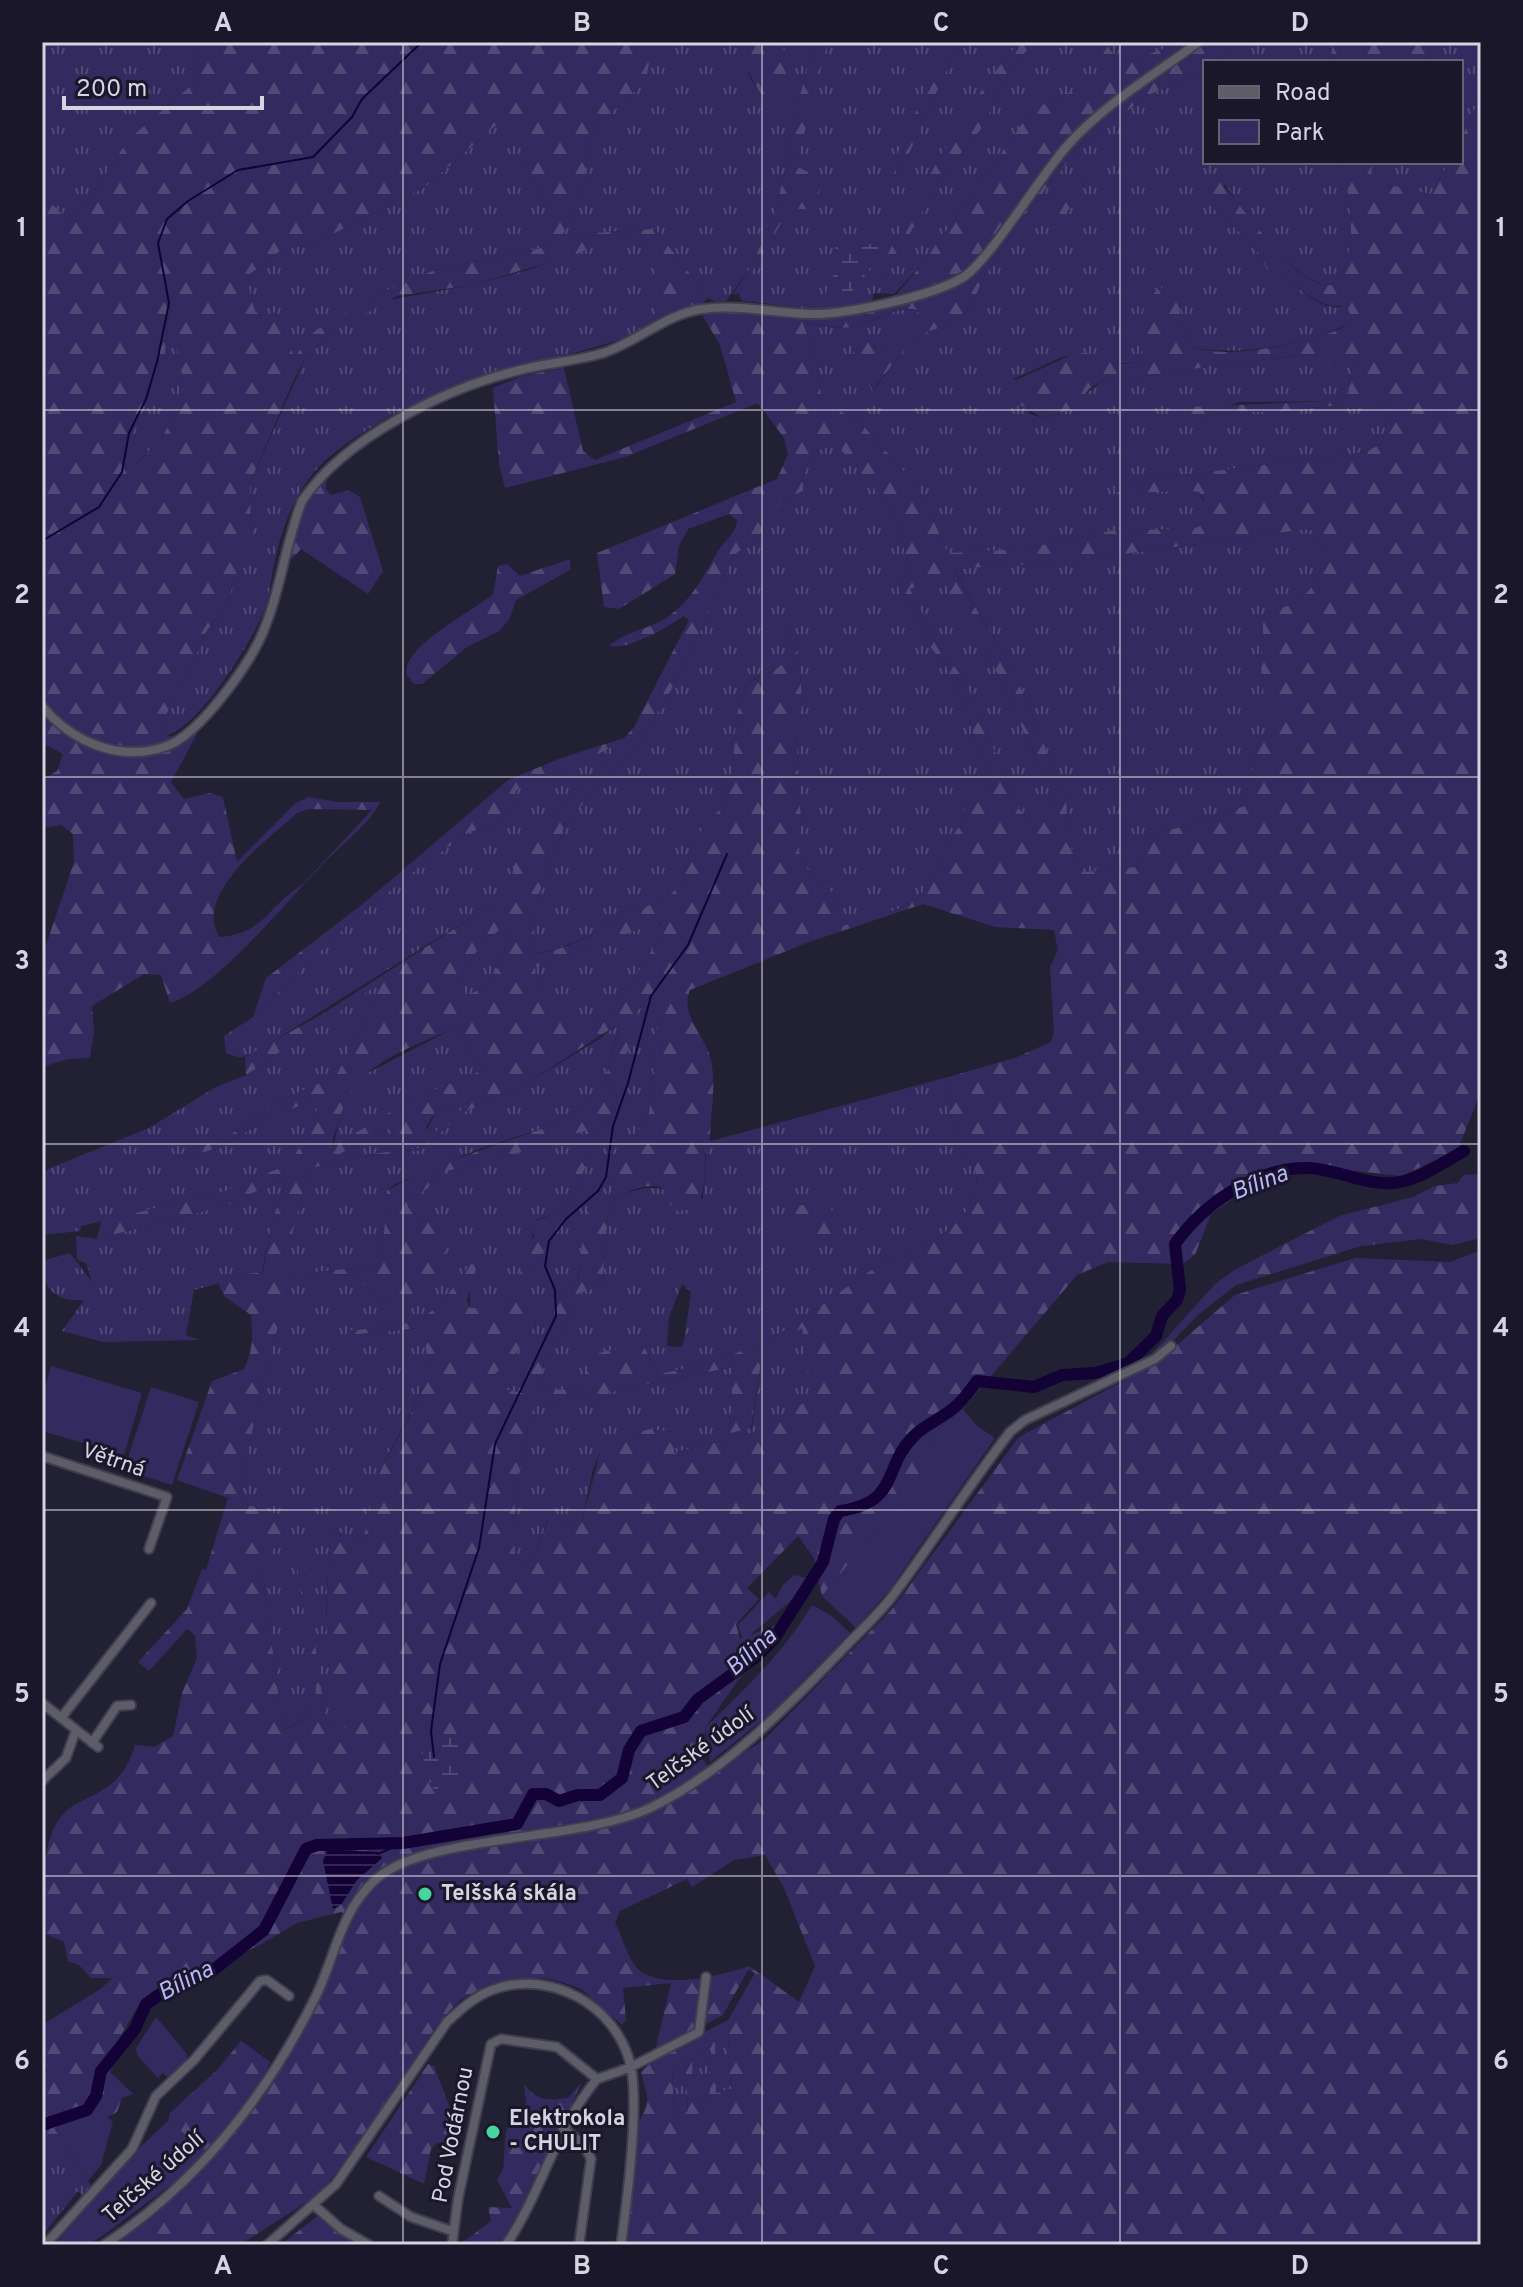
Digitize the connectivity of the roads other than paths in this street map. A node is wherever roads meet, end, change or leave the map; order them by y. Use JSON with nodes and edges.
{"nodes":[{"id":1,"x":1199,"y":42,"type":"edge"},
{"id":2,"x":42,"y":706,"type":"edge"},
{"id":3,"x":1171,"y":1346,"type":"dead end"},
{"id":4,"x":42,"y":1456,"type":"edge"},
{"id":5,"x":149,"y":1549,"type":"dead end"},
{"id":6,"x":151,"y":1603,"type":"dead end"},
{"id":7,"x":42,"y":1703,"type":"edge"},
{"id":8,"x":131,"y":1705,"type":"dead end"},
{"id":9,"x":61,"y":1718,"type":"junction"},
{"id":10,"x":76,"y":1730,"type":"junction"},
{"id":11,"x":42,"y":1781,"type":"edge"},
{"id":12,"x":706,"y":1977,"type":"dead end"},
{"id":13,"x":289,"y":1996,"type":"dead end"},
{"id":14,"x":631,"y":2067,"type":"junction"},
{"id":15,"x":597,"y":2079,"type":"junction"},
{"id":16,"x":563,"y":2128,"type":"junction"},
{"id":17,"x":379,"y":2196,"type":"dead end"},
{"id":18,"x":315,"y":2206,"type":"junction"},
{"id":19,"x":452,"y":2231,"type":"junction"},
{"id":20,"x":45,"y":2245,"type":"edge"},
{"id":21,"x":104,"y":2245,"type":"edge"},
{"id":22,"x":267,"y":2245,"type":"edge"},
{"id":23,"x":369,"y":2245,"type":"edge"},
{"id":24,"x":452,"y":2245,"type":"edge"},
{"id":25,"x":506,"y":2245,"type":"edge"},
{"id":26,"x":579,"y":2245,"type":"edge"},
{"id":27,"x":621,"y":2245,"type":"edge"}],
"edges":[{"from":1,"to":2,"type":"street"},
{"from":3,"to":21,"type":"street","name":"Telčské údolí"},
{"from":4,"to":5,"type":"street","name":"Větrná"},
{"from":6,"to":9,"type":"street"},
{"from":7,"to":9,"type":"street"},
{"from":8,"to":10,"type":"street"},
{"from":9,"to":10,"type":"street"},
{"from":10,"to":11,"type":"street"},
{"from":12,"to":14,"type":"street"},
{"from":13,"to":20,"type":"street"},
{"from":14,"to":15,"type":"street"},
{"from":14,"to":18,"type":"street"},
{"from":14,"to":27,"type":"street"},
{"from":15,"to":16,"type":"street"},
{"from":15,"to":19,"type":"street","name":"Pod Vodárnou"},
{"from":16,"to":25,"type":"street"},
{"from":16,"to":26,"type":"street"},
{"from":17,"to":19,"type":"street"},
{"from":18,"to":22,"type":"street"},
{"from":18,"to":23,"type":"street"},
{"from":19,"to":24,"type":"street","name":"Pod Vodárnou"}]}
